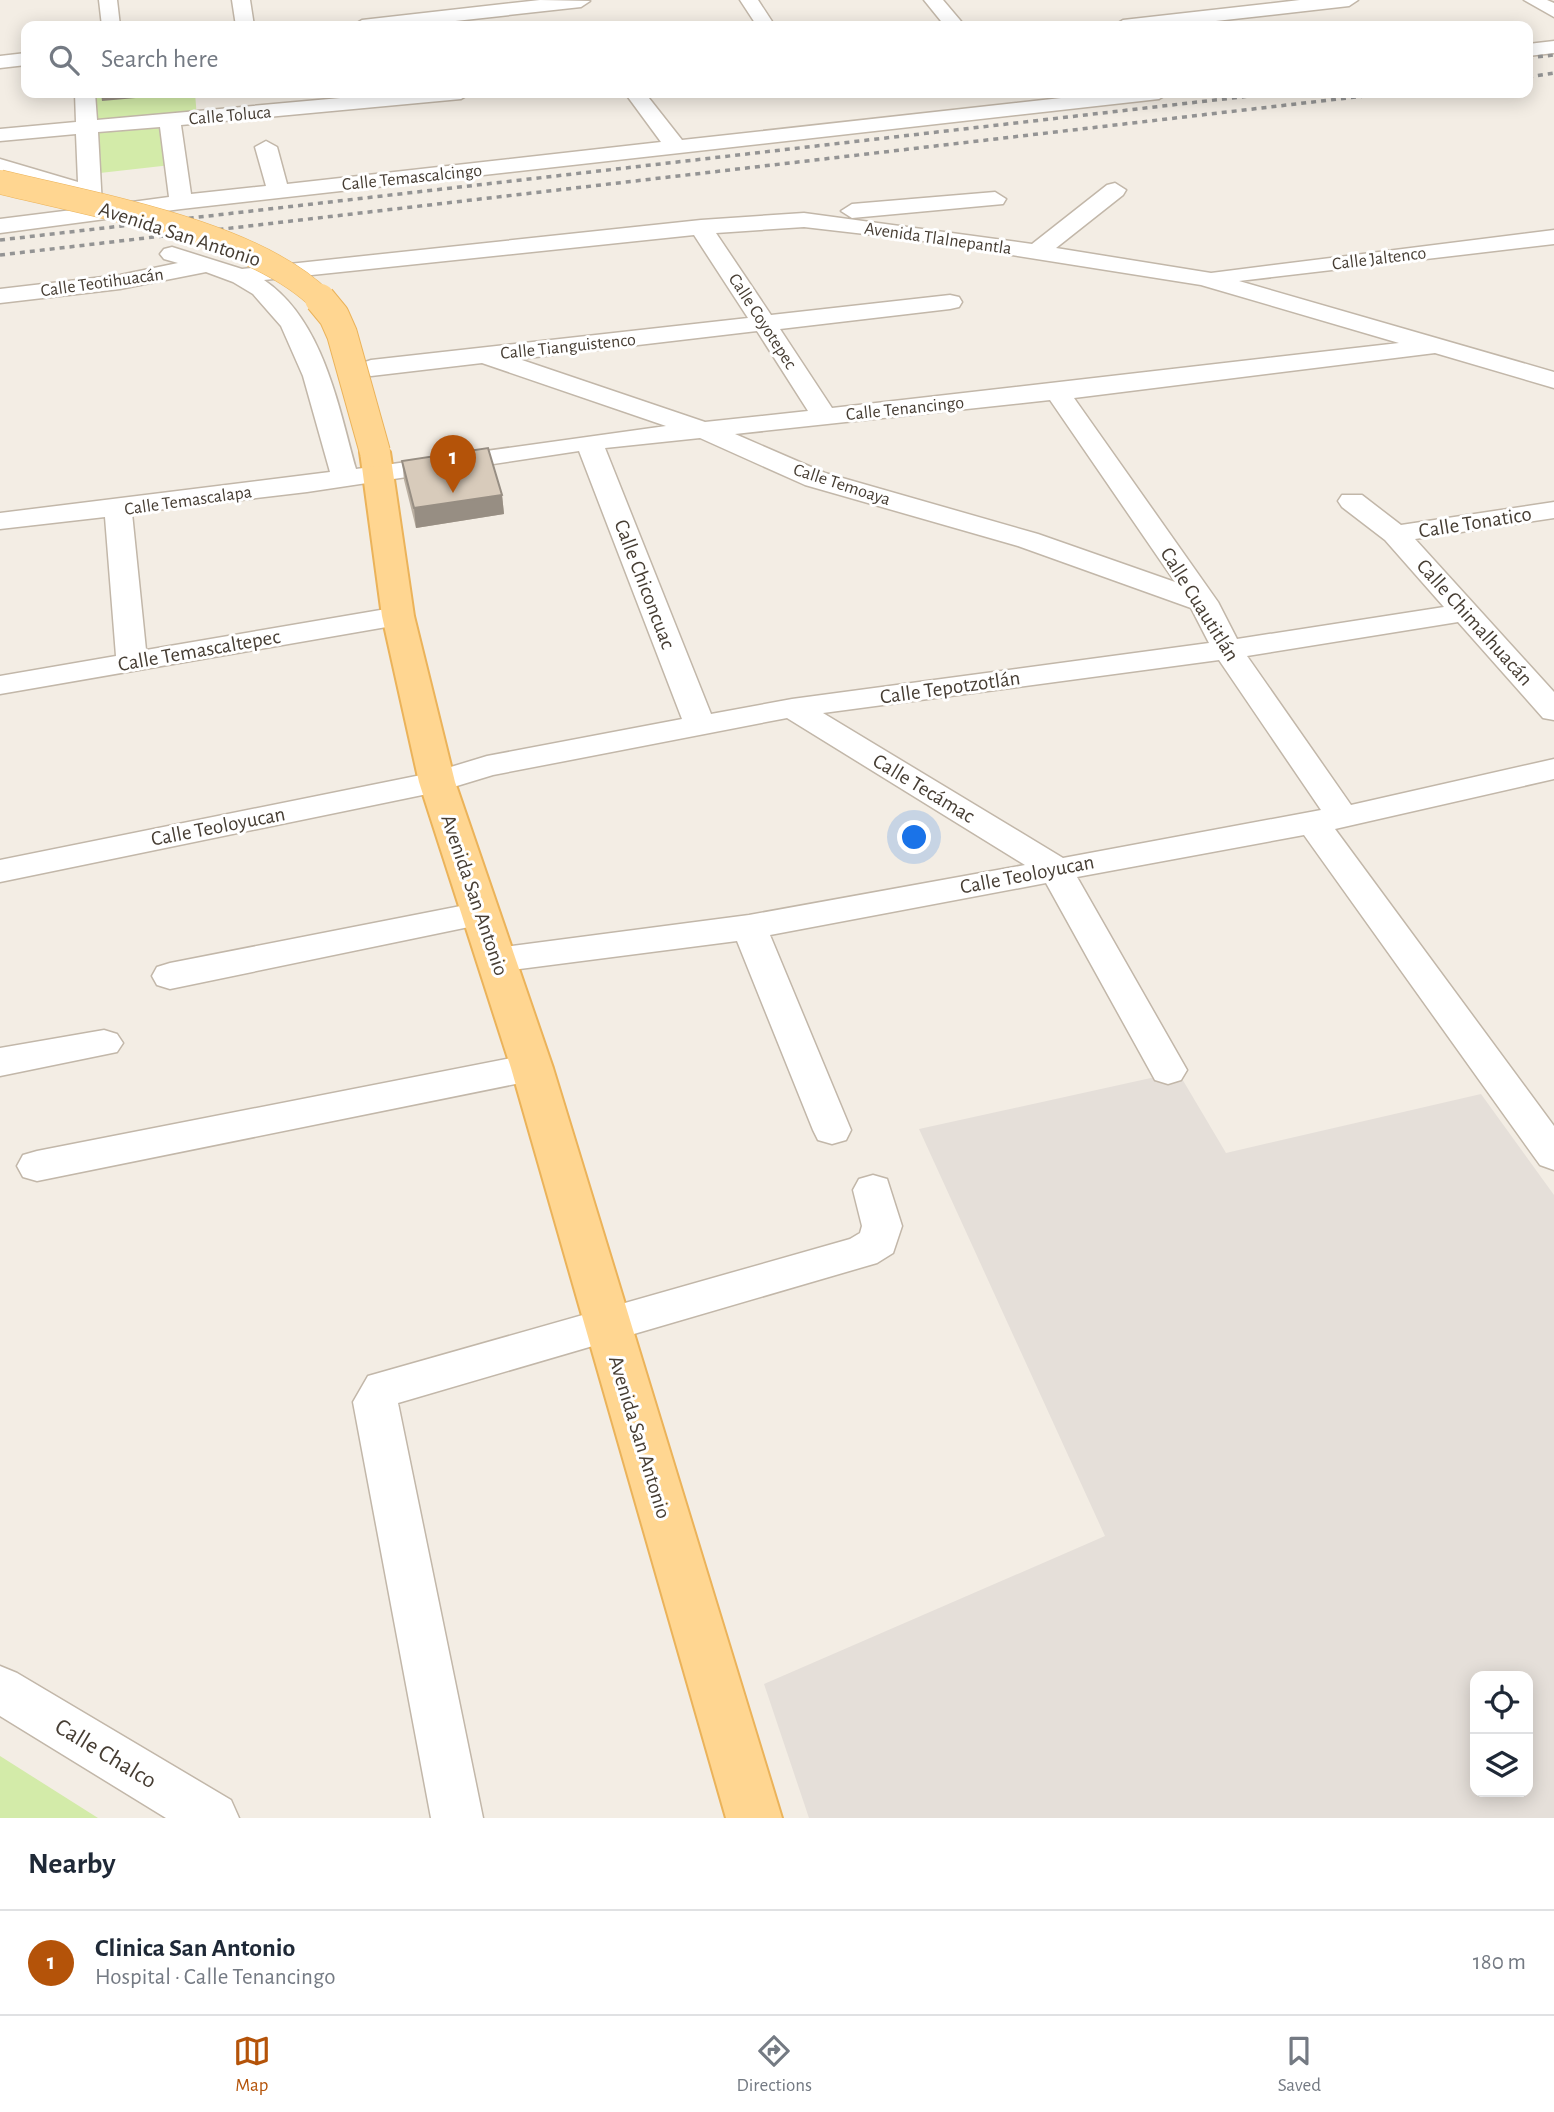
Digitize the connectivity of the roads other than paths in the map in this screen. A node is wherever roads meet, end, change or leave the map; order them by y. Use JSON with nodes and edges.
{"nodes":[{"id":1,"x":108,"y":0,"type":"edge"},
{"id":2,"x":241,"y":0,"type":"edge"},
{"id":3,"x":376,"y":0,"type":"edge"},
{"id":4,"x":749,"y":0,"type":"edge"},
{"id":5,"x":933,"y":0,"type":"edge"},
{"id":6,"x":1534,"y":0,"type":"edge"},
{"id":7,"x":1338,"y":5,"type":"edge"},
{"id":8,"x":584,"y":6,"type":"edge"},
{"id":9,"x":1554,"y":10,"type":"edge"},
{"id":10,"x":110,"y":21,"type":"edge"},
{"id":11,"x":244,"y":21,"type":"edge"},
{"id":12,"x":371,"y":21,"type":"edge"},
{"id":13,"x":415,"y":21,"type":"edge"},
{"id":14,"x":763,"y":21,"type":"edge"},
{"id":15,"x":951,"y":21,"type":"edge"},
{"id":16,"x":1217,"y":21,"type":"edge"},
{"id":17,"x":1554,"y":47,"type":"edge"},
{"id":18,"x":1533,"y":49,"type":"edge"},
{"id":19,"x":21,"y":60,"type":"edge"},
{"id":20,"x":0,"y":62,"type":"edge"},
{"id":21,"x":85,"y":98,"type":"edge"},
{"id":22,"x":199,"y":98,"type":"edge"},
{"id":23,"x":407,"y":98,"type":"edge"},
{"id":24,"x":639,"y":98,"type":"edge"},
{"id":25,"x":1061,"y":98,"type":"edge"},
{"id":26,"x":1022,"y":100,"type":"edge"},
{"id":27,"x":201,"y":117,"type":"junction"},
{"id":28,"x":170,"y":120,"type":"junction"},
{"id":29,"x":86,"y":126,"type":"junction"},
{"id":30,"x":0,"y":135,"type":"edge"},
{"id":31,"x":266,"y":147,"type":"dead end"},
{"id":32,"x":677,"y":148,"type":"junction"},
{"id":33,"x":0,"y":166,"type":"edge"},
{"id":34,"x":0,"y":182,"type":"edge"},
{"id":35,"x":1115,"y":190,"type":"dead end"},
{"id":36,"x":278,"y":191,"type":"junction"},
{"id":37,"x":995,"y":199,"type":"dead end"},
{"id":38,"x":181,"y":202,"type":"junction"},
{"id":39,"x":0,"y":203,"type":"edge"},
{"id":40,"x":90,"y":203,"type":"junction"},
{"id":41,"x":48,"y":219,"type":"junction"},
{"id":42,"x":804,"y":220,"type":"junction"},
{"id":43,"x":0,"y":226,"type":"edge"},
{"id":44,"x":701,"y":227,"type":"junction"},
{"id":45,"x":1554,"y":237,"type":"edge"},
{"id":46,"x":1036,"y":252,"type":"junction"},
{"id":47,"x":172,"y":254,"type":"dead end"},
{"id":48,"x":204,"y":265,"type":"junction"},
{"id":49,"x":239,"y":276,"type":"junction"},
{"id":50,"x":1204,"y":278,"type":"junction"},
{"id":51,"x":0,"y":296,"type":"edge"},
{"id":52,"x":950,"y":302,"type":"dead end"},
{"id":53,"x":765,"y":324,"type":"junction"},
{"id":54,"x":1434,"y":346,"type":"junction"},
{"id":55,"x":484,"y":355,"type":"junction"},
{"id":56,"x":371,"y":368,"type":"dead end"},
{"id":57,"x":1554,"y":380,"type":"edge"},
{"id":58,"x":1057,"y":392,"type":"junction"},
{"id":59,"x":824,"y":416,"type":"junction"},
{"id":60,"x":701,"y":429,"type":"junction"},
{"id":61,"x":589,"y":442,"type":"junction"},
{"id":62,"x":365,"y":467,"type":"junction"},
{"id":63,"x":1352,"y":501,"type":"dead end"},
{"id":64,"x":118,"y":509,"type":"junction"},
{"id":65,"x":1554,"y":510,"type":"edge"},
{"id":66,"x":0,"y":521,"type":"edge"},
{"id":67,"x":1395,"y":534,"type":"junction"},
{"id":68,"x":1203,"y":602,"type":"junction"},
{"id":69,"x":1468,"y":612,"type":"junction"},
{"id":70,"x":398,"y":616,"type":"junction"},
{"id":71,"x":1227,"y":650,"type":"junction"},
{"id":72,"x":132,"y":661,"type":"junction"},
{"id":73,"x":0,"y":685,"type":"edge"},
{"id":74,"x":792,"y":708,"type":"junction"},
{"id":75,"x":1554,"y":710,"type":"edge"},
{"id":76,"x":699,"y":725,"type":"junction"},
{"id":77,"x":1554,"y":769,"type":"edge"},
{"id":78,"x":437,"y":782,"type":"junction"},
{"id":79,"x":1328,"y":820,"type":"junction"},
{"id":80,"x":1055,"y":869,"type":"junction"},
{"id":81,"x":0,"y":871,"type":"edge"},
{"id":82,"x":481,"y":914,"type":"junction"},
{"id":83,"x":749,"y":927,"type":"junction"},
{"id":84,"x":497,"y":960,"type":"junction"},
{"id":85,"x":170,"y":976,"type":"dead end"},
{"id":86,"x":104,"y":1044,"type":"dead end"},
{"id":87,"x":0,"y":1062,"type":"edge"},
{"id":88,"x":532,"y":1068,"type":"junction"},
{"id":89,"x":1168,"y":1070,"type":"dead end"},
{"id":90,"x":832,"y":1130,"type":"dead end"},
{"id":91,"x":1554,"y":1154,"type":"edge"},
{"id":92,"x":37,"y":1166,"type":"dead end"},
{"id":93,"x":873,"y":1189,"type":"dead end"},
{"id":94,"x":606,"y":1323,"type":"junction"},
{"id":95,"x":0,"y":1689,"type":"edge"},
{"id":96,"x":213,"y":1818,"type":"edge"},
{"id":97,"x":457,"y":1818,"type":"edge"},
{"id":98,"x":754,"y":1818,"type":"edge"}],
"edges":[{"from":1,"to":10,"type":"street"},
{"from":2,"to":11,"type":"street"},
{"from":3,"to":12,"type":"street"},
{"from":4,"to":14,"type":"street"},
{"from":5,"to":15,"type":"street"},
{"from":6,"to":9,"type":"street"},
{"from":7,"to":16,"type":"street"},
{"from":8,"to":13,"type":"street"},
{"from":17,"to":18,"type":"street"},
{"from":19,"to":20,"type":"street"},
{"from":21,"to":29,"type":"street"},
{"from":22,"to":27,"type":"street"},
{"from":23,"to":27,"type":"street","name":"Calle Toluca"},
{"from":24,"to":32,"type":"street"},
{"from":25,"to":26,"type":"street","name":"Calle Temascalcingo"},
{"from":26,"to":32,"type":"street","name":"Calle Temascalcingo"},
{"from":27,"to":28,"type":"street","name":"Calle Toluca"},
{"from":28,"to":29,"type":"street","name":"Calle Toluca"},
{"from":28,"to":38,"type":"street"},
{"from":29,"to":30,"type":"street","name":"Calle Toluca"},
{"from":29,"to":40,"type":"street"},
{"from":31,"to":36,"type":"street"},
{"from":32,"to":36,"type":"street","name":"Calle Temascalcingo"},
{"from":33,"to":40,"type":"street","name":"Avenida San Antonio"},
{"from":34,"to":62,"type":"main road","name":"Avenida San Antonio","bridge":true},
{"from":35,"to":46,"type":"street"},
{"from":36,"to":38,"type":"street","name":"Calle Temascalcingo"},
{"from":37,"to":42,"type":"street"},
{"from":38,"to":40,"type":"street","name":"Calle Temascalcingo"},
{"from":39,"to":41,"type":"street"},
{"from":40,"to":41,"type":"street","name":"Calle Temascalcingo"},
{"from":41,"to":43,"type":"street","name":"Calle Temascalcingo"},
{"from":42,"to":44,"type":"street","name":"Avenida Tlalnepantla"},
{"from":42,"to":46,"type":"street","name":"Avenida Tlalnepantla"},
{"from":44,"to":49,"type":"street","name":"Avenida Tlalnepantla"},
{"from":44,"to":53,"type":"street","name":"Calle Coyotepec"},
{"from":45,"to":50,"type":"street","name":"Calle Jaltenco"},
{"from":46,"to":50,"type":"street","name":"Avenida Tlalnepantla"},
{"from":47,"to":48,"type":"street","name":"Avenida San Antonio"},
{"from":48,"to":49,"type":"street","name":"Avenida San Antonio"},
{"from":48,"to":51,"type":"street","name":"Calle Teotihuacán"},
{"from":49,"to":62,"type":"street","name":"Avenida San Antonio"},
{"from":50,"to":54,"type":"street","name":"Avenida Tlalnepantla"},
{"from":52,"to":53,"type":"street","name":"Calle Tianguistenco"},
{"from":53,"to":55,"type":"street","name":"Calle Tianguistenco"},
{"from":53,"to":59,"type":"street","name":"Calle Coyotepec"},
{"from":54,"to":57,"type":"street","name":"Avenida Tlalnepantla"},
{"from":54,"to":58,"type":"street","name":"Calle Tenancingo"},
{"from":55,"to":56,"type":"street","name":"Calle Tianguistenco"},
{"from":55,"to":60,"type":"street","name":"Calle Temoaya"},
{"from":58,"to":59,"type":"street","name":"Calle Tenancingo"},
{"from":58,"to":68,"type":"street","name":"Calle Cuautitlán"},
{"from":59,"to":60,"type":"street","name":"Calle Tenancingo"},
{"from":60,"to":61,"type":"street","name":"Calle Tenancingo"},
{"from":60,"to":68,"type":"street","name":"Calle Temoaya"},
{"from":61,"to":62,"type":"street","name":"Calle Tenancingo"},
{"from":61,"to":76,"type":"street","name":"Calle Chiconcuac"},
{"from":62,"to":64,"type":"street","name":"Calle Temascalapa"},
{"from":62,"to":70,"type":"main road","name":"Avenida San Antonio"},
{"from":63,"to":67,"type":"street","name":"Calle Chimalhuacán"},
{"from":64,"to":66,"type":"street","name":"Calle Temascalapa"},
{"from":64,"to":72,"type":"street"},
{"from":65,"to":67,"type":"street","name":"Calle Tonatico"},
{"from":67,"to":69,"type":"street","name":"Calle Chimalhuacán"},
{"from":68,"to":71,"type":"street","name":"Calle Cuautitlán"},
{"from":69,"to":71,"type":"street","name":"Calle Tepotzotlán"},
{"from":69,"to":75,"type":"street","name":"Calle Chimalhuacán"},
{"from":70,"to":72,"type":"street","name":"Calle Temascaltepec"},
{"from":70,"to":78,"type":"main road","name":"Avenida San Antonio"},
{"from":71,"to":74,"type":"street","name":"Calle Tepotzotlán"},
{"from":71,"to":79,"type":"street","name":"Calle Cuautitlán"},
{"from":72,"to":73,"type":"street","name":"Calle Temascaltepec"},
{"from":74,"to":76,"type":"street","name":"Calle Tepotzotlán"},
{"from":74,"to":80,"type":"street","name":"Calle Tecámac"},
{"from":76,"to":78,"type":"street","name":"Calle Tepotzotlán"},
{"from":77,"to":79,"type":"street","name":"Calle Teoloyucan"},
{"from":78,"to":81,"type":"street","name":"Calle Teoloyucan"},
{"from":78,"to":82,"type":"main road","name":"Avenida San Antonio"},
{"from":79,"to":80,"type":"street","name":"Calle Teoloyucan"},
{"from":79,"to":91,"type":"street","name":"Calle Cuautitlán"},
{"from":80,"to":83,"type":"street","name":"Calle Teoloyucan"},
{"from":80,"to":89,"type":"street"},
{"from":82,"to":84,"type":"main road","name":"Avenida San Antonio"},
{"from":82,"to":85,"type":"street"},
{"from":83,"to":84,"type":"street","name":"Calle Teoloyucan"},
{"from":83,"to":90,"type":"street"},
{"from":84,"to":88,"type":"main road","name":"Avenida San Antonio"},
{"from":86,"to":87,"type":"street"},
{"from":88,"to":92,"type":"street"},
{"from":88,"to":94,"type":"main road","name":"Avenida San Antonio"},
{"from":93,"to":94,"type":"street"},
{"from":94,"to":97,"type":"street"},
{"from":94,"to":98,"type":"main road","name":"Avenida San Antonio"},
{"from":95,"to":96,"type":"street","name":"Calle Chalco"}]}
